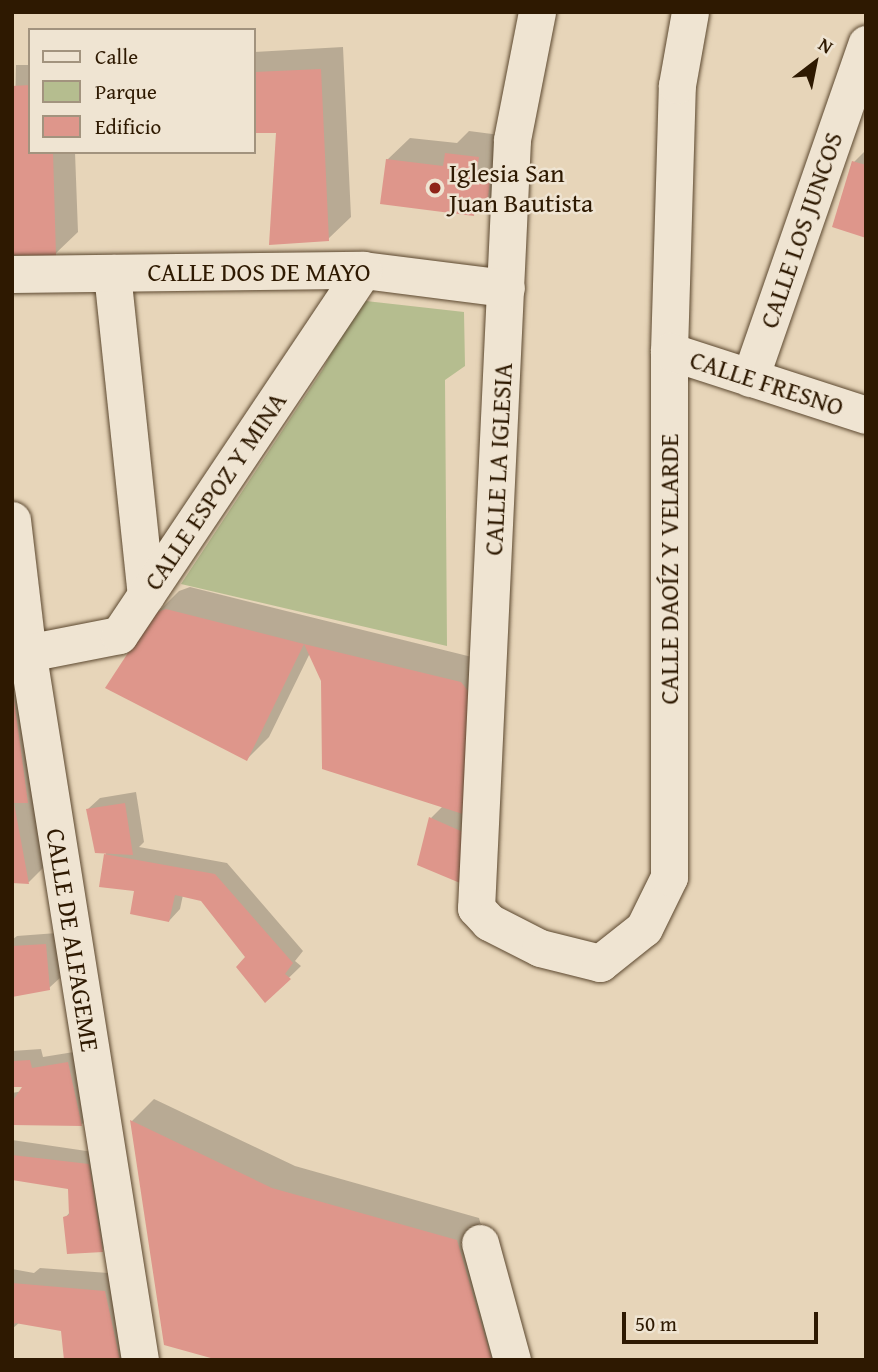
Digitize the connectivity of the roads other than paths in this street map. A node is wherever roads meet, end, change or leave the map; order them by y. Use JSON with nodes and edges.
{"nodes":[{"id":1,"x":537,"y":12,"type":"edge"},
{"id":2,"x":690,"y":12,"type":"edge"},
{"id":3,"x":866,"y":44,"type":"edge"},
{"id":4,"x":851,"y":131,"type":"edge"},
{"id":5,"x":363,"y":270,"type":"junction"},
{"id":6,"x":112,"y":273,"type":"junction"},
{"id":7,"x":12,"y":274,"type":"edge"},
{"id":8,"x":506,"y":288,"type":"junction"},
{"id":9,"x":669,"y":351,"type":"junction"},
{"id":10,"x":750,"y":378,"type":"junction"},
{"id":11,"x":866,"y":415,"type":"edge"},
{"id":12,"x":12,"y":520,"type":"edge"},
{"id":13,"x":146,"y":595,"type":"junction"},
{"id":14,"x":20,"y":656,"type":"edge"},
{"id":15,"x":476,"y":908,"type":"joint"},
{"id":16,"x":480,"y":1243,"type":"dead end"},
{"id":17,"x":139,"y":1360,"type":"edge"},
{"id":18,"x":512,"y":1360,"type":"edge"}],
"edges":[{"from":1,"to":8,"type":"street","name":"CALLE LA IGLESIA"},
{"from":2,"to":9,"type":"street","name":"CALLE DAOÍZ Y VELARDE"},
{"from":3,"to":4,"type":"street","name":"CALLE LOS JUNCOS"},
{"from":4,"to":10,"type":"street","name":"CALLE LOS JUNCOS"},
{"from":5,"to":6,"type":"street","name":"CALLE DOS DE MAYO"},
{"from":5,"to":8,"type":"street","name":"CALLE DOS DE MAYO"},
{"from":5,"to":13,"type":"street","name":"CALLE ESPOZ Y MINA"},
{"from":6,"to":7,"type":"street","name":"CALLE DOS DE MAYO"},
{"from":6,"to":13,"type":"street"},
{"from":8,"to":15,"type":"street","name":"CALLE LA IGLESIA"},
{"from":9,"to":10,"type":"street","name":"CALLE FRESNO"},
{"from":9,"to":15,"type":"street","name":"CALLE DAOÍZ Y VELARDE"},
{"from":10,"to":11,"type":"street","name":"CALLE FRESNO"},
{"from":12,"to":14,"type":"street","name":"CALLE DE ALFAGEME"},
{"from":13,"to":14,"type":"street","name":"CALLE ESPOZ Y MINA"},
{"from":14,"to":17,"type":"street","name":"CALLE DE ALFAGEME"},
{"from":16,"to":18,"type":"street"}]}
